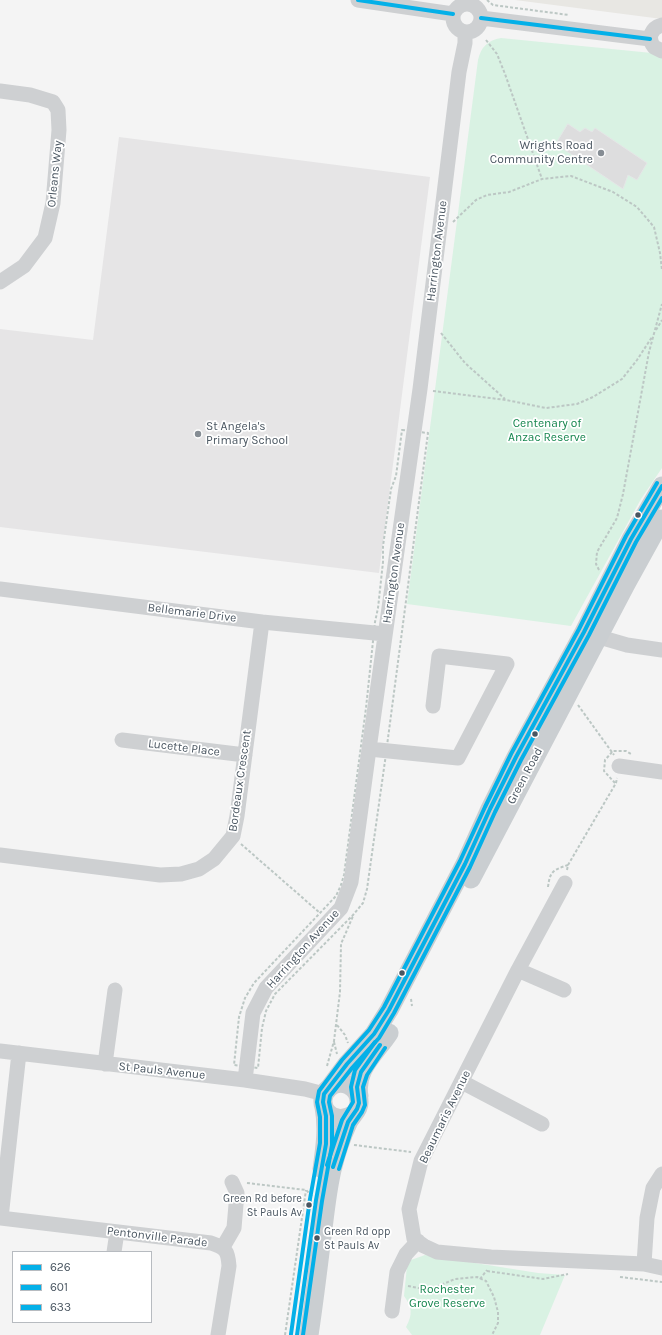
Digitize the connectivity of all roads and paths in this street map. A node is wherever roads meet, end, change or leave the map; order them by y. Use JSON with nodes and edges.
{"nodes":[{"id":1,"x":358,"y":0,"type":"edge"},
{"id":2,"x":487,"y":0,"type":"edge"},
{"id":3,"x":453,"y":14,"type":"junction"},
{"id":4,"x":570,"y":15,"type":"dead end"},
{"id":5,"x":481,"y":18,"type":"junction"},
{"id":6,"x":662,"y":25,"type":"edge"},
{"id":7,"x":465,"y":32,"type":"junction"},
{"id":8,"x":650,"y":39,"type":"junction"},
{"id":9,"x":486,"y":40,"type":"dead end"},
{"id":10,"x":662,"y":50,"type":"edge"},
{"id":11,"x":0,"y":91,"type":"edge"},
{"id":12,"x":542,"y":179,"type":"junction"},
{"id":13,"x":453,"y":222,"type":"dead end"},
{"id":14,"x":662,"y":270,"type":"edge"},
{"id":15,"x":0,"y":282,"type":"edge"},
{"id":16,"x":662,"y":304,"type":"edge"},
{"id":17,"x":662,"y":320,"type":"edge"},
{"id":18,"x":441,"y":332,"type":"dead end"},
{"id":19,"x":654,"y":335,"type":"junction"},
{"id":20,"x":433,"y":391,"type":"dead end"},
{"id":21,"x":506,"y":400,"type":"junction"},
{"id":22,"x":662,"y":486,"type":"edge"},
{"id":23,"x":662,"y":519,"type":"edge"},
{"id":24,"x":600,"y":572,"type":"dead end"},
{"id":25,"x":0,"y":589,"type":"edge"},
{"id":26,"x":262,"y":622,"type":"junction"},
{"id":27,"x":385,"y":634,"type":"junction"},
{"id":28,"x":591,"y":635,"type":"junction"},
{"id":29,"x":372,"y":645,"type":"dead end"},
{"id":30,"x":662,"y":650,"type":"edge"},
{"id":31,"x":576,"y":703,"type":"dead end"},
{"id":32,"x":434,"y":706,"type":"dead end"},
{"id":33,"x":122,"y":740,"type":"dead end"},
{"id":34,"x":369,"y":749,"type":"junction"},
{"id":35,"x":245,"y":755,"type":"junction"},
{"id":36,"x":620,"y":766,"type":"junction"},
{"id":37,"x":662,"y":772,"type":"edge"},
{"id":38,"x":232,"y":836,"type":"junction"},
{"id":39,"x":0,"y":855,"type":"edge"},
{"id":40,"x":568,"y":865,"type":"junction"},
{"id":41,"x":565,"y":883,"type":"joint"},
{"id":42,"x":547,"y":893,"type":"dead end"},
{"id":43,"x":320,"y":913,"type":"junction"},
{"id":44,"x":353,"y":915,"type":"dead end"},
{"id":45,"x":518,"y":970,"type":"junction"},
{"id":46,"x":115,"y":990,"type":"dead end"},
{"id":47,"x":564,"y":990,"type":"dead end"},
{"id":48,"x":336,"y":1024,"type":"junction"},
{"id":49,"x":334,"y":1041,"type":"junction"},
{"id":50,"x":352,"y":1046,"type":"dead end"},
{"id":51,"x":0,"y":1051,"type":"edge"},
{"id":52,"x":19,"y":1054,"type":"junction"},
{"id":53,"x":338,"y":1059,"type":"dead end"},
{"id":54,"x":105,"y":1064,"type":"junction"},
{"id":55,"x":234,"y":1065,"type":"dead end"},
{"id":56,"x":245,"y":1080,"type":"junction"},
{"id":57,"x":462,"y":1082,"type":"junction"},
{"id":58,"x":326,"y":1090,"type":"junction"},
{"id":59,"x":359,"y":1096,"type":"junction"},
{"id":60,"x":354,"y":1114,"type":"junction"},
{"id":61,"x":542,"y":1124,"type":"dead end"},
{"id":62,"x":349,"y":1144,"type":"dead end"},
{"id":63,"x":410,"y":1158,"type":"dead end"},
{"id":64,"x":662,"y":1174,"type":"edge"},
{"id":65,"x":232,"y":1182,"type":"joint"},
{"id":66,"x":311,"y":1195,"type":"junction"},
{"id":67,"x":1,"y":1218,"type":"edge"},
{"id":68,"x":117,"y":1232,"type":"junction"},
{"id":69,"x":418,"y":1242,"type":"junction"},
{"id":70,"x":223,"y":1247,"type":"junction"},
{"id":71,"x":114,"y":1251,"type":"edge"},
{"id":72,"x":644,"y":1264,"type":"junction"},
{"id":73,"x":662,"y":1268,"type":"edge"},
{"id":74,"x":487,"y":1271,"type":"dead end"},
{"id":75,"x":574,"y":1273,"type":"dead end"},
{"id":76,"x":619,"y":1277,"type":"dead end"},
{"id":77,"x":662,"y":1282,"type":"edge"},
{"id":78,"x":396,"y":1283,"type":"junction"},
{"id":79,"x":392,"y":1311,"type":"dead end"},
{"id":80,"x":218,"y":1335,"type":"edge"},
{"id":81,"x":285,"y":1335,"type":"edge"},
{"id":82,"x":297,"y":1335,"type":"edge"},
{"id":83,"x":309,"y":1335,"type":"edge"},
{"id":84,"x":492,"y":1335,"type":"edge"}],
"edges":[{"from":1,"to":3,"type":"street"},
{"from":2,"to":4,"type":"path"},
{"from":3,"to":5,"type":"street"},
{"from":3,"to":7,"type":"street"},
{"from":5,"to":7,"type":"street"},
{"from":5,"to":8,"type":"street"},
{"from":6,"to":8,"type":"street"},
{"from":7,"to":27,"type":"street","name":"Harrington Avenue"},
{"from":8,"to":10,"type":"street"},
{"from":9,"to":12,"type":"path"},
{"from":11,"to":15,"type":"street","name":"Orleans Way"},
{"from":12,"to":13,"type":"path"},
{"from":12,"to":14,"type":"path"},
{"from":16,"to":19,"type":"path"},
{"from":17,"to":19,"type":"path"},
{"from":18,"to":21,"type":"path"},
{"from":19,"to":21,"type":"path"},
{"from":19,"to":24,"type":"path"},
{"from":20,"to":21,"type":"path"},
{"from":22,"to":28,"type":"main road","name":"Green Road"},
{"from":23,"to":28,"type":"main road","name":"Green Road"},
{"from":25,"to":26,"type":"street","name":"Bellemarie Drive"},
{"from":26,"to":27,"type":"street","name":"Bellemarie Drive"},
{"from":26,"to":35,"type":"street","name":"Bordeaux Crescent"},
{"from":27,"to":34,"type":"street","name":"Harrington Avenue"},
{"from":28,"to":30,"type":"street"},
{"from":28,"to":58,"type":"main road","name":"Green Road"},
{"from":28,"to":59,"type":"main road","name":"Green Road"},
{"from":29,"to":43,"type":"path"},
{"from":31,"to":36,"type":"path"},
{"from":32,"to":34,"type":"street"},
{"from":33,"to":35,"type":"street","name":"Lucette Place"},
{"from":34,"to":56,"type":"street","name":"Harrington Avenue"},
{"from":35,"to":38,"type":"street","name":"Bordeaux Crescent"},
{"from":36,"to":37,"type":"street"},
{"from":36,"to":40,"type":"path"},
{"from":38,"to":39,"type":"street","name":"Bordeaux Crescent"},
{"from":38,"to":43,"type":"path"},
{"from":40,"to":41,"type":"path"},
{"from":40,"to":42,"type":"path"},
{"from":41,"to":45,"type":"street","name":"Beaumaris Avenue"},
{"from":43,"to":55,"type":"path"},
{"from":44,"to":48,"type":"path"},
{"from":45,"to":47,"type":"street"},
{"from":45,"to":57,"type":"street","name":"Beaumaris Avenue"},
{"from":46,"to":54,"type":"street"},
{"from":48,"to":49,"type":"path"},
{"from":48,"to":50,"type":"path"},
{"from":49,"to":53,"type":"path"},
{"from":49,"to":58,"type":"path"},
{"from":51,"to":52,"type":"street","name":"St Pauls Avenue"},
{"from":52,"to":54,"type":"street","name":"St Pauls Avenue"},
{"from":52,"to":67,"type":"street"},
{"from":54,"to":56,"type":"street","name":"St Pauls Avenue"},
{"from":56,"to":58,"type":"street","name":"St Pauls Avenue"},
{"from":57,"to":61,"type":"street"},
{"from":57,"to":69,"type":"street","name":"Beaumaris Avenue"},
{"from":58,"to":59,"type":"main road"},
{"from":58,"to":60,"type":"main road"},
{"from":58,"to":66,"type":"main road"},
{"from":59,"to":60,"type":"main road"},
{"from":60,"to":83,"type":"main road"},
{"from":62,"to":63,"type":"path"},
{"from":64,"to":72,"type":"street"},
{"from":65,"to":66,"type":"path"},
{"from":65,"to":70,"type":"street"},
{"from":66,"to":81,"type":"path"},
{"from":66,"to":82,"type":"main road"},
{"from":67,"to":68,"type":"street","name":"Pentonville Parade"},
{"from":68,"to":70,"type":"street","name":"Pentonville Parade"},
{"from":68,"to":71,"type":"street"},
{"from":69,"to":72,"type":"street"},
{"from":69,"to":78,"type":"street"},
{"from":70,"to":80,"type":"street","name":"Pentonville Parade"},
{"from":72,"to":73,"type":"street"},
{"from":74,"to":75,"type":"path"},
{"from":76,"to":77,"type":"path"},
{"from":78,"to":79,"type":"street"},
{"from":78,"to":84,"type":"path"}]}
